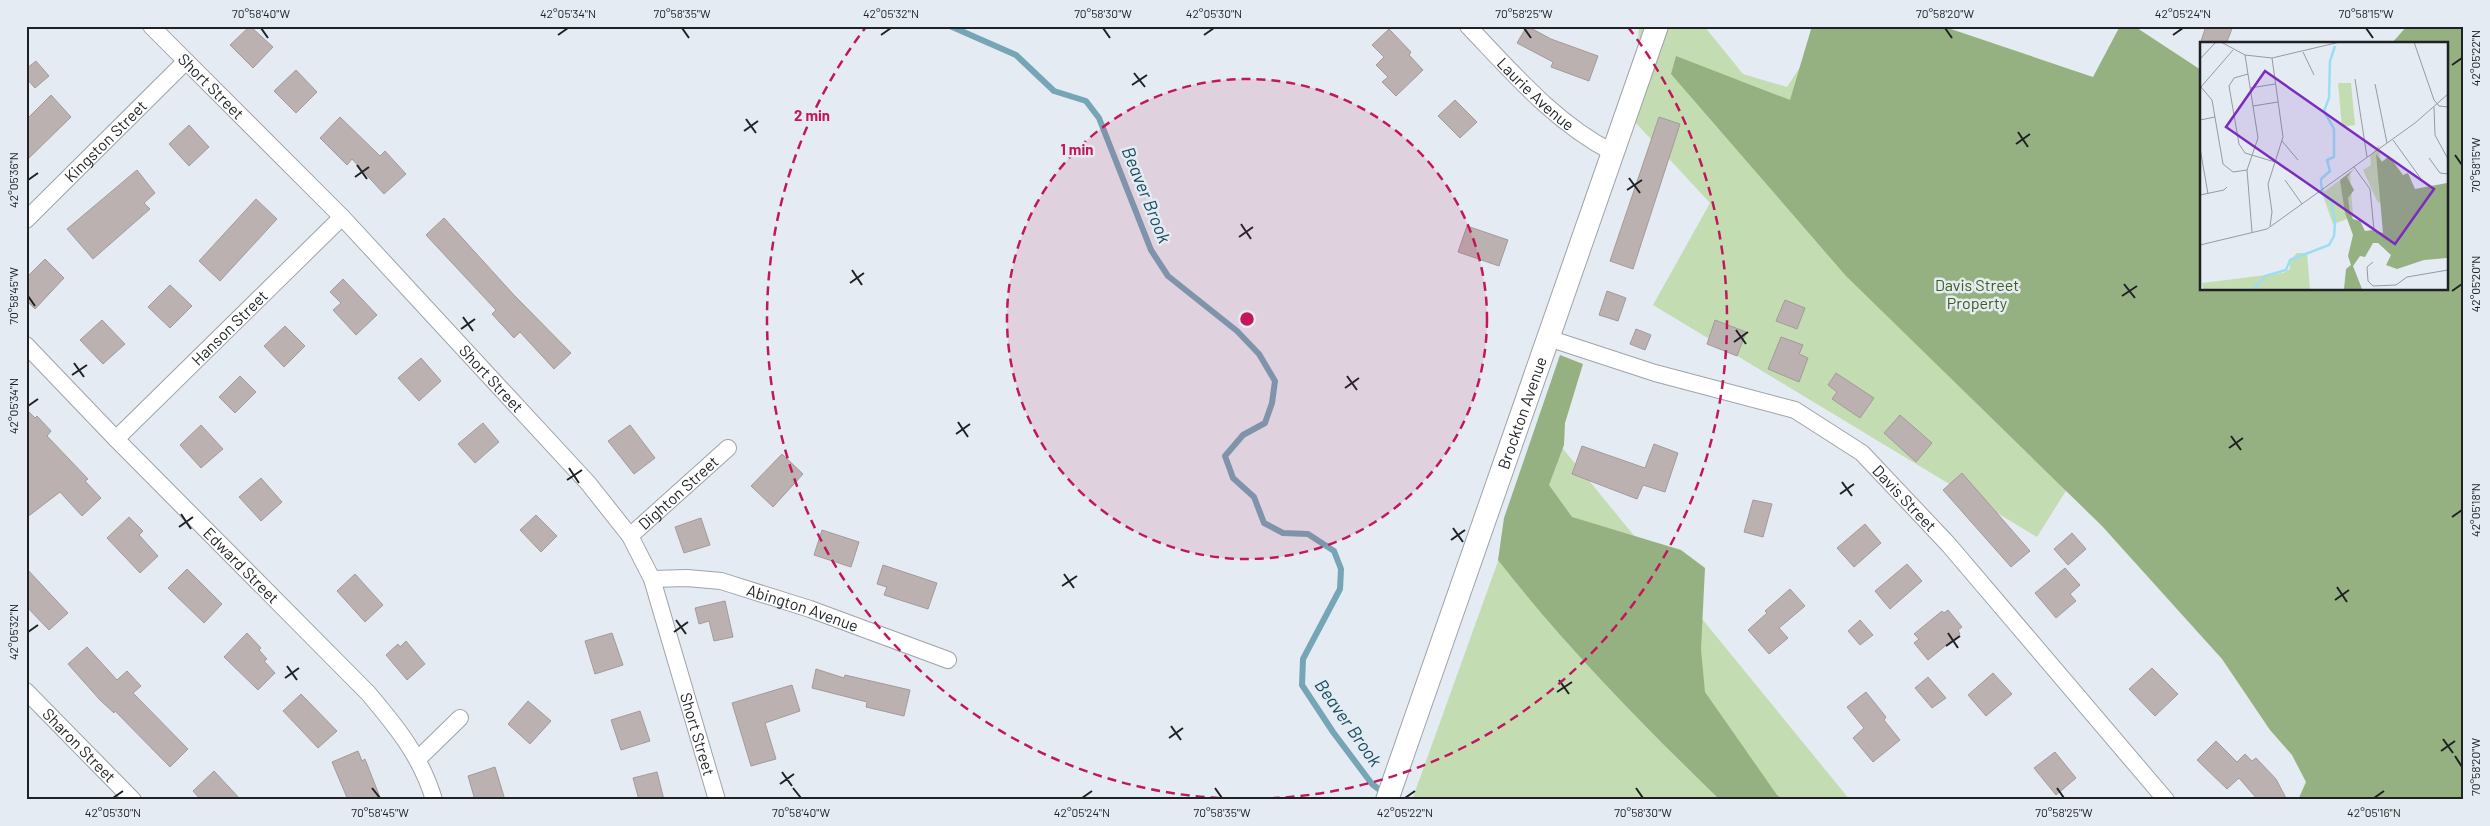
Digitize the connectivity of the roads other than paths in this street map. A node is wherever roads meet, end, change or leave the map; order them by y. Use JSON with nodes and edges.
{"nodes":[{"id":1,"x":151,"y":26,"type":"edge"},
{"id":2,"x":1468,"y":26,"type":"edge"},
{"id":3,"x":1657,"y":26,"type":"edge"},
{"id":4,"x":185,"y":62,"type":"junction"},
{"id":5,"x":1612,"y":152,"type":"junction"},
{"id":6,"x":342,"y":217,"type":"junction"},
{"id":7,"x":26,"y":220,"type":"edge"},
{"id":8,"x":1548,"y":338,"type":"junction"},
{"id":9,"x":26,"y":345,"type":"edge"},
{"id":10,"x":116,"y":439,"type":"junction"},
{"id":11,"x":728,"y":448,"type":"dead end"},
{"id":12,"x":630,"y":536,"type":"junction"},
{"id":13,"x":652,"y":579,"type":"junction"},
{"id":14,"x":948,"y":660,"type":"dead end"},
{"id":15,"x":26,"y":691,"type":"edge"},
{"id":16,"x":460,"y":718,"type":"dead end"},
{"id":17,"x":418,"y":759,"type":"junction"},
{"id":18,"x":1390,"y":792,"type":"edge"},
{"id":19,"x":133,"y":800,"type":"edge"},
{"id":20,"x":434,"y":800,"type":"edge"},
{"id":21,"x":718,"y":800,"type":"edge"},
{"id":22,"x":2166,"y":800,"type":"edge"}],
"edges":[{"from":1,"to":4,"type":"street","name":"Short Street"},
{"from":2,"to":5,"type":"street","name":"Laurie Avenue"},
{"from":3,"to":5,"type":"main road","name":"Brockton Avenue"},
{"from":4,"to":6,"type":"street","name":"Short Street"},
{"from":4,"to":7,"type":"street","name":"Kingston Street"},
{"from":5,"to":8,"type":"main road","name":"Brockton Avenue"},
{"from":6,"to":10,"type":"street","name":"Hanson Street"},
{"from":6,"to":12,"type":"street","name":"Short Street"},
{"from":8,"to":18,"type":"main road","name":"Brockton Avenue"},
{"from":8,"to":22,"type":"street","name":"Davis Street"},
{"from":9,"to":10,"type":"street","name":"Edward Street"},
{"from":10,"to":17,"type":"street","name":"Edward Street"},
{"from":11,"to":12,"type":"street","name":"Dighton Street"},
{"from":12,"to":13,"type":"street","name":"Short Street"},
{"from":13,"to":14,"type":"street","name":"Abington Avenue"},
{"from":13,"to":21,"type":"street","name":"Short Street"},
{"from":15,"to":19,"type":"street","name":"Sharon Street"},
{"from":16,"to":17,"type":"street"},
{"from":17,"to":20,"type":"street","name":"Edward Street"}]}
